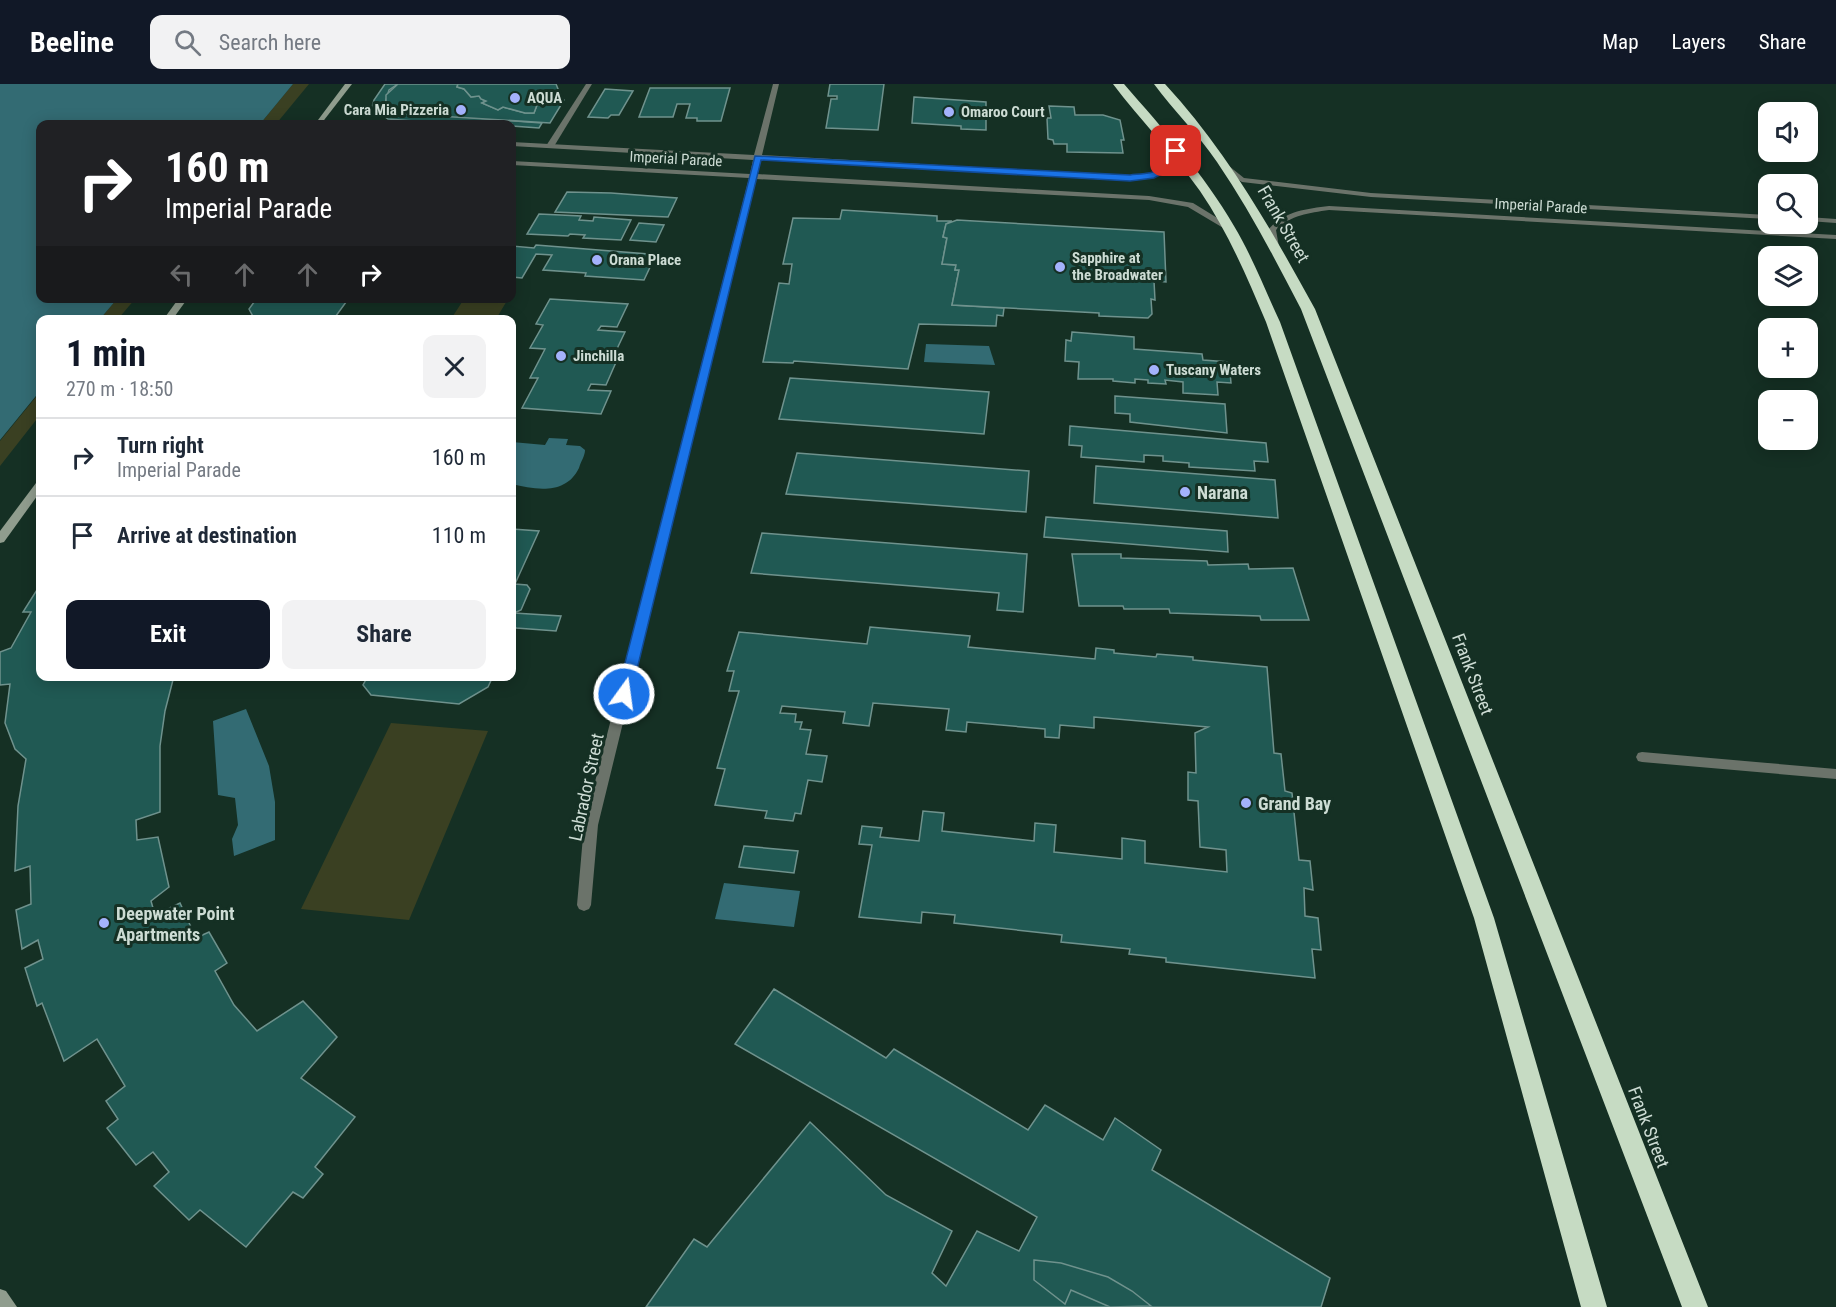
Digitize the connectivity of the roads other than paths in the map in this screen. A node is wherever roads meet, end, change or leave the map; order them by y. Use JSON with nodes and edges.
{"nodes":[{"id":1,"x":349,"y":84,"type":"edge"},
{"id":2,"x":589,"y":84,"type":"edge"},
{"id":3,"x":776,"y":84,"type":"edge"},
{"id":4,"x":1118,"y":84,"type":"edge"},
{"id":5,"x":1160,"y":84,"type":"edge"},
{"id":6,"x":321,"y":120,"type":"edge"},
{"id":7,"x":516,"y":144,"type":"edge"},
{"id":8,"x":550,"y":146,"type":"junction"},
{"id":9,"x":1176,"y":151,"type":"junction"},
{"id":10,"x":758,"y":158,"type":"junction"},
{"id":11,"x":516,"y":163,"type":"edge"},
{"id":12,"x":1226,"y":168,"type":"junction"},
{"id":13,"x":752,"y":177,"type":"junction"},
{"id":14,"x":1643,"y":210,"type":"junction"},
{"id":15,"x":1758,"y":216,"type":"edge"},
{"id":16,"x":1818,"y":219,"type":"edge"},
{"id":17,"x":1836,"y":220,"type":"edge"},
{"id":18,"x":1651,"y":226,"type":"junction"},
{"id":19,"x":1228,"y":227,"type":"junction"},
{"id":20,"x":1836,"y":237,"type":"edge"},
{"id":21,"x":1276,"y":250,"type":"junction"},
{"id":22,"x":180,"y":303,"type":"edge"},
{"id":23,"x":171,"y":315,"type":"edge"},
{"id":24,"x":36,"y":490,"type":"edge"},
{"id":25,"x":0,"y":539,"type":"edge"},
{"id":26,"x":1642,"y":757,"type":"dead end"},
{"id":27,"x":1836,"y":774,"type":"edge"},
{"id":28,"x":585,"y":905,"type":"dead end"},
{"id":29,"x":0,"y":1297,"type":"edge"},
{"id":30,"x":8,"y":1307,"type":"edge"},
{"id":31,"x":1594,"y":1307,"type":"edge"},
{"id":32,"x":1695,"y":1307,"type":"edge"}],
"edges":[{"from":1,"to":6,"type":"street"},
{"from":2,"to":8,"type":"street"},
{"from":3,"to":10,"type":"street","name":"Labrador Street"},
{"from":4,"to":9,"type":"highway"},
{"from":5,"to":12,"type":"highway","name":"Frank Street"},
{"from":7,"to":8,"type":"street","name":"Imperial Parade"},
{"from":8,"to":10,"type":"street","name":"Imperial Parade"},
{"from":9,"to":10,"type":"street","name":"Imperial Parade"},
{"from":9,"to":19,"type":"highway"},
{"from":10,"to":13,"type":"street","name":"Labrador Street"},
{"from":11,"to":13,"type":"street","name":"Imperial Parade"},
{"from":12,"to":14,"type":"street","name":"Imperial Parade"},
{"from":12,"to":21,"type":"highway","name":"Frank Street"},
{"from":13,"to":19,"type":"street","name":"Imperial Parade"},
{"from":13,"to":28,"type":"street","name":"Labrador Street"},
{"from":14,"to":15,"type":"street","name":"Imperial Parade"},
{"from":14,"to":18,"type":"street"},
{"from":16,"to":17,"type":"street"},
{"from":18,"to":20,"type":"street","name":"Imperial Parade"},
{"from":18,"to":21,"type":"street","name":"Imperial Parade"},
{"from":19,"to":31,"type":"highway"},
{"from":21,"to":32,"type":"highway","name":"Frank Street"},
{"from":22,"to":23,"type":"street"},
{"from":24,"to":25,"type":"street"},
{"from":26,"to":27,"type":"street"},
{"from":29,"to":30,"type":"street"}]}
